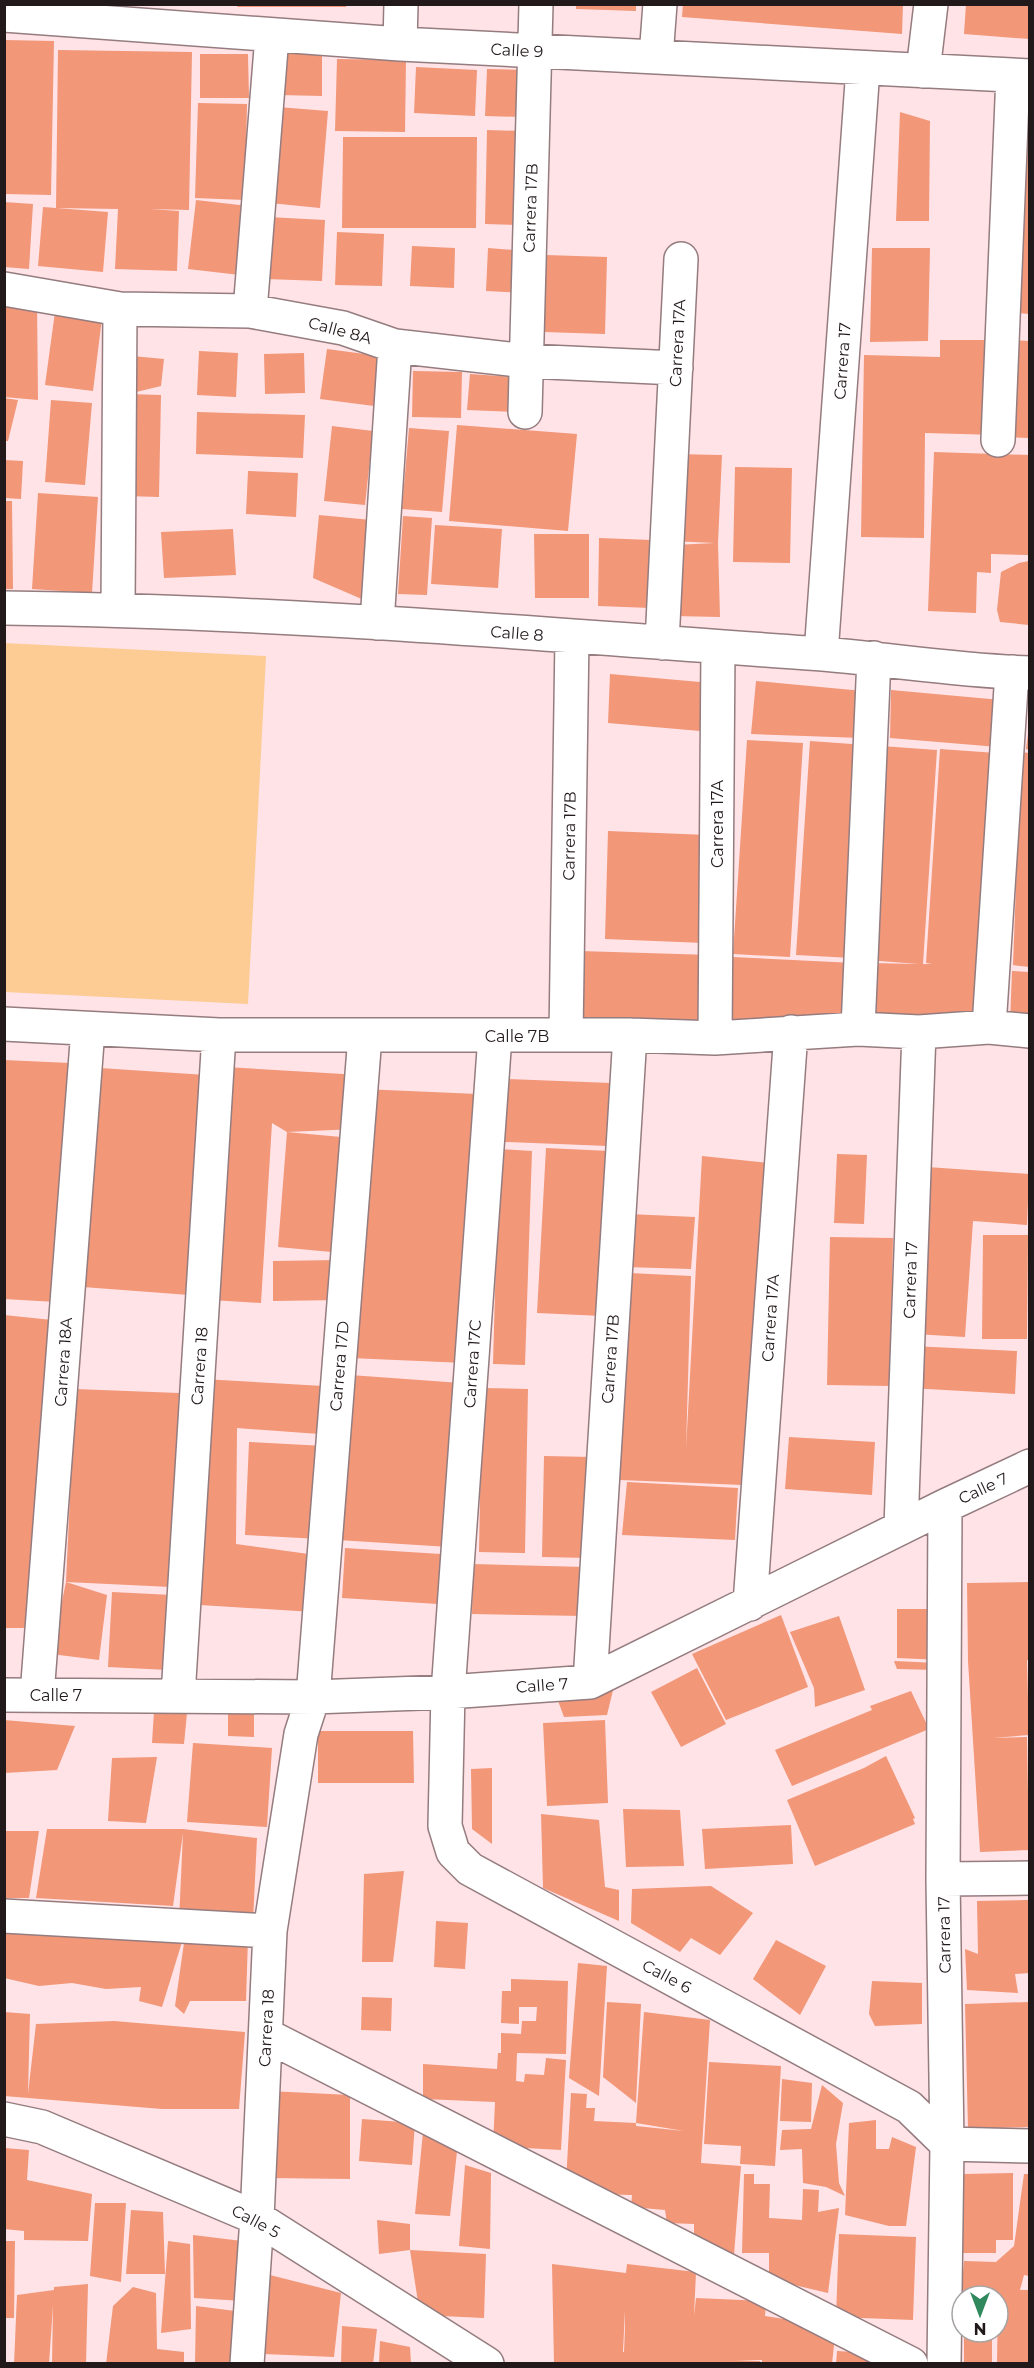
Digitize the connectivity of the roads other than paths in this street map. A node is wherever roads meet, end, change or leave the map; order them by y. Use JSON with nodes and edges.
{"nodes":[{"id":1,"x":401,"y":4,"type":"edge"},
{"id":2,"x":536,"y":4,"type":"edge"},
{"id":3,"x":660,"y":4,"type":"edge"},
{"id":4,"x":931,"y":4,"type":"edge"},
{"id":5,"x":4,"y":15,"type":"edge"},
{"id":6,"x":272,"y":36,"type":"junction"},
{"id":7,"x":400,"y":44,"type":"junction"},
{"id":8,"x":535,"y":51,"type":"junction"},
{"id":9,"x":656,"y":57,"type":"junction"},
{"id":10,"x":863,"y":68,"type":"junction"},
{"id":11,"x":923,"y":71,"type":"junction"},
{"id":12,"x":1021,"y":76,"type":"edge"},
{"id":13,"x":681,"y":259,"type":"dead end"},
{"id":14,"x":4,"y":289,"type":"edge"},
{"id":15,"x":120,"y":309,"type":"junction"},
{"id":16,"x":250,"y":310,"type":"junction"},
{"id":17,"x":1016,"y":338,"type":"edge"},
{"id":18,"x":395,"y":346,"type":"junction"},
{"id":19,"x":526,"y":361,"type":"junction"},
{"id":20,"x":676,"y":368,"type":"junction"},
{"id":21,"x":525,"y":412,"type":"dead end"},
{"id":22,"x":998,"y":440,"type":"dead end"},
{"id":23,"x":4,"y":608,"type":"edge"},
{"id":24,"x":118,"y":609,"type":"junction"},
{"id":25,"x":377,"y":623,"type":"junction"},
{"id":26,"x":572,"y":637,"type":"junction"},
{"id":27,"x":662,"y":643,"type":"junction"},
{"id":28,"x":718,"y":647,"type":"junction"},
{"id":29,"x":821,"y":654,"type":"junction"},
{"id":30,"x":874,"y":658,"type":"junction"},
{"id":31,"x":1021,"y":673,"type":"edge"},
{"id":32,"x":4,"y":1024,"type":"edge"},
{"id":33,"x":989,"y":1027,"type":"junction"},
{"id":34,"x":88,"y":1029,"type":"junction"},
{"id":35,"x":858,"y":1029,"type":"junction"},
{"id":36,"x":1029,"y":1031,"type":"edge"},
{"id":37,"x":791,"y":1032,"type":"junction"},
{"id":38,"x":919,"y":1032,"type":"junction"},
{"id":39,"x":219,"y":1035,"type":"junction"},
{"id":40,"x":566,"y":1035,"type":"junction"},
{"id":41,"x":630,"y":1035,"type":"junction"},
{"id":42,"x":365,"y":1036,"type":"junction"},
{"id":43,"x":495,"y":1036,"type":"junction"},
{"id":44,"x":716,"y":1038,"type":"junction"},
{"id":45,"x":1029,"y":1466,"type":"edge"},
{"id":46,"x":945,"y":1506,"type":"junction"},
{"id":47,"x":902,"y":1527,"type":"junction"},
{"id":48,"x":750,"y":1604,"type":"junction"},
{"id":49,"x":590,"y":1682,"type":"junction"},
{"id":50,"x":448,"y":1692,"type":"junction"},
{"id":51,"x":4,"y":1695,"type":"edge"},
{"id":52,"x":37,"y":1695,"type":"junction"},
{"id":53,"x":178,"y":1696,"type":"junction"},
{"id":54,"x":313,"y":1696,"type":"junction"},
{"id":55,"x":1029,"y":1878,"type":"edge"},
{"id":56,"x":943,"y":1879,"type":"junction"},
{"id":57,"x":4,"y":1916,"type":"edge"},
{"id":58,"x":270,"y":1931,"type":"junction"},
{"id":59,"x":266,"y":2035,"type":"junction"},
{"id":60,"x":4,"y":2119,"type":"edge"},
{"id":61,"x":947,"y":2144,"type":"junction"},
{"id":62,"x":1029,"y":2146,"type":"edge"},
{"id":63,"x":256,"y":2218,"type":"junction"},
{"id":64,"x":247,"y":2364,"type":"edge"},
{"id":65,"x":487,"y":2364,"type":"edge"},
{"id":66,"x":911,"y":2364,"type":"edge"},
{"id":67,"x":944,"y":2364,"type":"edge"}],
"edges":[{"from":1,"to":7,"type":"street"},
{"from":2,"to":8,"type":"street","name":"Carrera 17B"},
{"from":3,"to":9,"type":"street"},
{"from":4,"to":11,"type":"street"},
{"from":5,"to":6,"type":"street","name":"Calle 9"},
{"from":6,"to":7,"type":"street","name":"Calle 9"},
{"from":6,"to":16,"type":"street"},
{"from":7,"to":8,"type":"street","name":"Calle 9"},
{"from":8,"to":9,"type":"street","name":"Calle 9"},
{"from":8,"to":19,"type":"street","name":"Carrera 17B"},
{"from":9,"to":10,"type":"street","name":"Calle 9"},
{"from":10,"to":11,"type":"street","name":"Calle 9"},
{"from":10,"to":29,"type":"street","name":"Carrera 17"},
{"from":11,"to":12,"type":"street","name":"Calle 9"},
{"from":12,"to":17,"type":"street"},
{"from":13,"to":20,"type":"street","name":"Carrera 17A"},
{"from":14,"to":15,"type":"street","name":"Calle 8A"},
{"from":15,"to":16,"type":"street","name":"Calle 8A"},
{"from":15,"to":24,"type":"street"},
{"from":16,"to":18,"type":"street","name":"Calle 8A"},
{"from":17,"to":22,"type":"street"},
{"from":18,"to":19,"type":"street","name":"Calle 8A"},
{"from":18,"to":25,"type":"street"},
{"from":19,"to":20,"type":"street","name":"Calle 8A"},
{"from":19,"to":21,"type":"street","name":"Carrera 17B"},
{"from":20,"to":27,"type":"street","name":"Carrera 17A"},
{"from":23,"to":24,"type":"street","name":"Calle 8"},
{"from":24,"to":25,"type":"street","name":"Calle 8"},
{"from":25,"to":26,"type":"street","name":"Calle 8"},
{"from":26,"to":27,"type":"street","name":"Calle 8"},
{"from":26,"to":40,"type":"street","name":"Carrera 17B"},
{"from":27,"to":28,"type":"street","name":"Calle 8"},
{"from":28,"to":29,"type":"street","name":"Calle 8"},
{"from":28,"to":44,"type":"street","name":"Carrera 17A"},
{"from":29,"to":30,"type":"street","name":"Calle 8"},
{"from":30,"to":31,"type":"street","name":"Calle 8"},
{"from":30,"to":35,"type":"street"},
{"from":31,"to":33,"type":"street"},
{"from":32,"to":34,"type":"street","name":"Calle 7B"},
{"from":33,"to":36,"type":"street","name":"Calle 7B"},
{"from":33,"to":38,"type":"street","name":"Calle 7B"},
{"from":34,"to":39,"type":"street","name":"Calle 7B"},
{"from":34,"to":52,"type":"street","name":"Carrera 18A"},
{"from":35,"to":37,"type":"street","name":"Calle 7B"},
{"from":35,"to":38,"type":"street","name":"Calle 7B"},
{"from":37,"to":44,"type":"street","name":"Calle 7B"},
{"from":37,"to":48,"type":"street","name":"Carrera 17A"},
{"from":38,"to":47,"type":"street","name":"Carrera 17"},
{"from":39,"to":42,"type":"street","name":"Calle 7B"},
{"from":39,"to":53,"type":"street","name":"Carrera 18"},
{"from":40,"to":41,"type":"street","name":"Calle 7B"},
{"from":40,"to":43,"type":"street","name":"Calle 7B"},
{"from":41,"to":44,"type":"street","name":"Calle 7B"},
{"from":41,"to":49,"type":"street","name":"Carrera 17B"},
{"from":42,"to":43,"type":"street","name":"Calle 7B"},
{"from":42,"to":54,"type":"street","name":"Carrera 17D"},
{"from":43,"to":50,"type":"street","name":"Carrera 17C"},
{"from":45,"to":46,"type":"street","name":"Calle 7"},
{"from":46,"to":47,"type":"street","name":"Calle 7"},
{"from":46,"to":56,"type":"street","name":"Carrera 17"},
{"from":47,"to":48,"type":"street","name":"Calle 7"},
{"from":48,"to":49,"type":"street","name":"Calle 7"},
{"from":49,"to":50,"type":"street","name":"Calle 7"},
{"from":50,"to":54,"type":"street","name":"Calle 7"},
{"from":50,"to":61,"type":"street","name":"Calle 6"},
{"from":51,"to":52,"type":"street","name":"Calle 7"},
{"from":52,"to":53,"type":"street","name":"Calle 7"},
{"from":53,"to":54,"type":"street","name":"Calle 7"},
{"from":54,"to":58,"type":"street","name":"Carrera 18"},
{"from":55,"to":56,"type":"street"},
{"from":56,"to":61,"type":"street","name":"Carrera 17"},
{"from":57,"to":58,"type":"street"},
{"from":58,"to":59,"type":"street","name":"Carrera 18"},
{"from":59,"to":63,"type":"street","name":"Carrera 18"},
{"from":59,"to":66,"type":"street"},
{"from":60,"to":63,"type":"street","name":"Calle 5"},
{"from":61,"to":62,"type":"street"},
{"from":61,"to":67,"type":"street","name":"Carrera 17"},
{"from":63,"to":64,"type":"street","name":"Carrera 18"},
{"from":63,"to":65,"type":"street","name":"Calle 5"}]}
